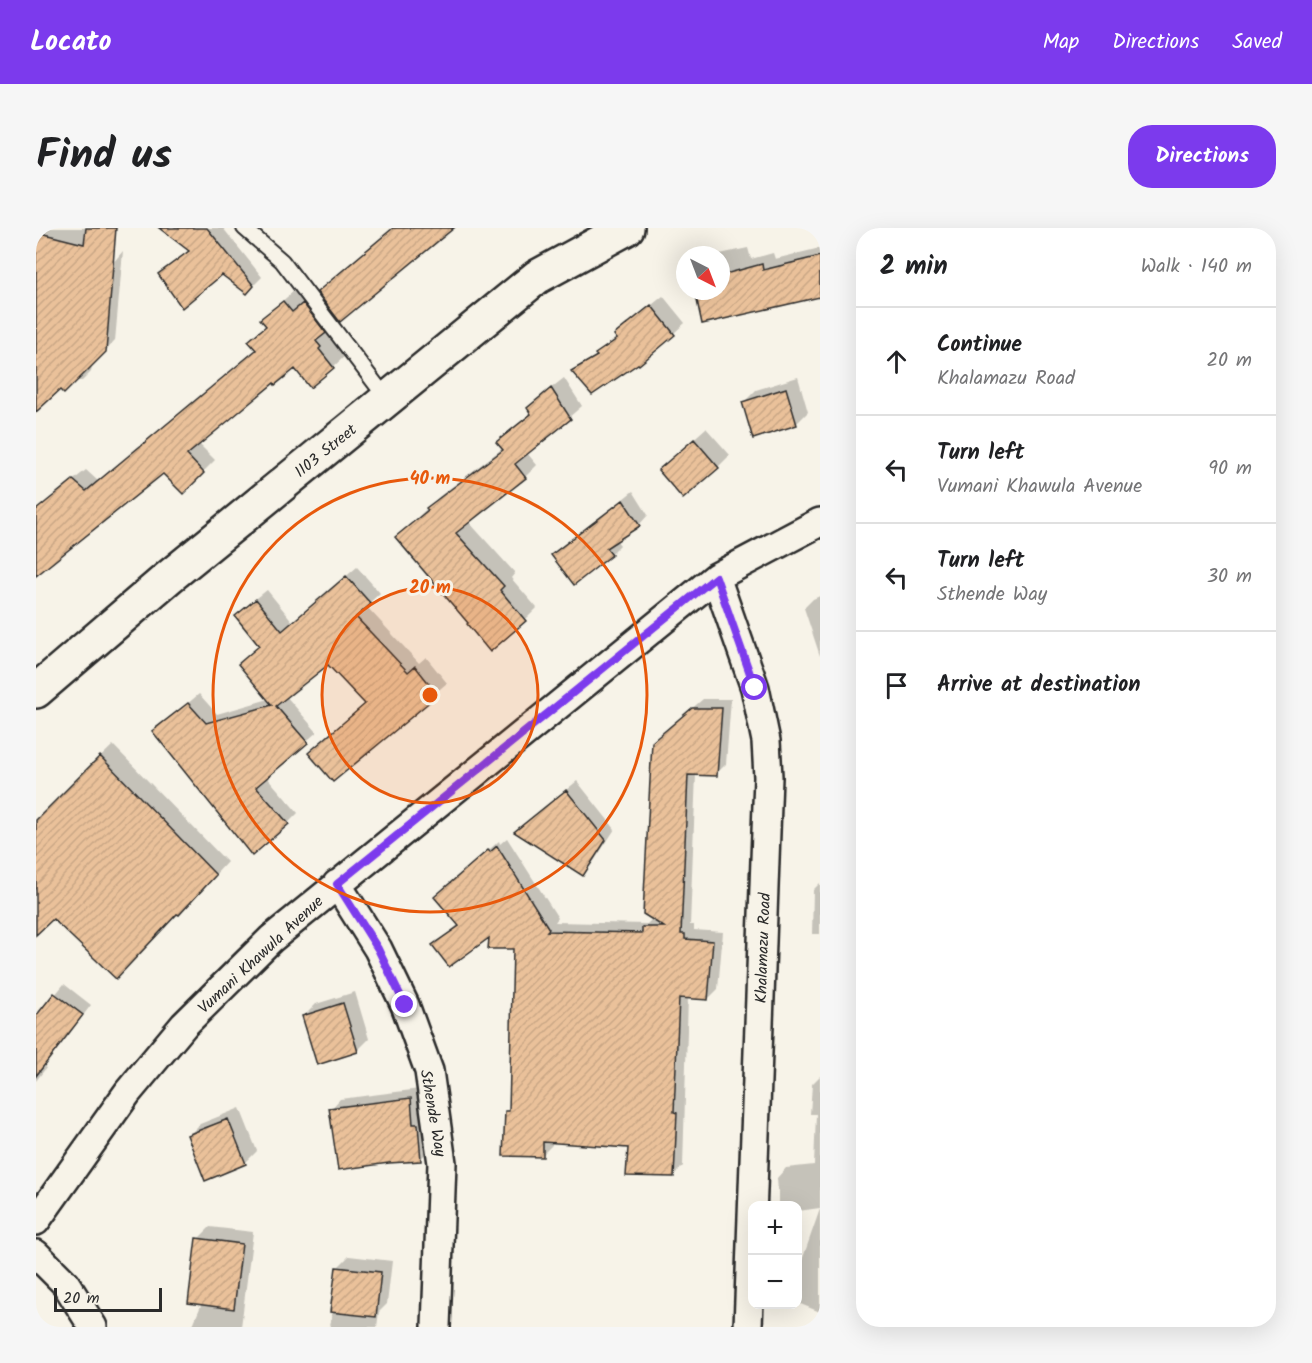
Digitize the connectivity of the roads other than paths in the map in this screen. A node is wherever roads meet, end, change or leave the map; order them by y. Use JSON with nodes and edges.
{"nodes":[{"id":1,"x":244,"y":228,"type":"edge"},
{"id":2,"x":627,"y":228,"type":"edge"},
{"id":3,"x":387,"y":399,"type":"junction"},
{"id":4,"x":820,"y":522,"type":"edge"},
{"id":5,"x":716,"y":577,"type":"junction"},
{"id":6,"x":36,"y":691,"type":"edge"},
{"id":7,"x":337,"y":884,"type":"junction"},
{"id":8,"x":36,"y":1221,"type":"edge"},
{"id":9,"x":36,"y":1254,"type":"edge"},
{"id":10,"x":93,"y":1327,"type":"edge"},
{"id":11,"x":436,"y":1327,"type":"edge"},
{"id":12,"x":748,"y":1327,"type":"edge"}],
"edges":[{"from":1,"to":3,"type":"lane"},
{"from":2,"to":3,"type":"street","name":"1103 Street"},
{"from":3,"to":6,"type":"street","name":"1103 Street"},
{"from":4,"to":5,"type":"street","name":"Vumani Khawula Avenue"},
{"from":5,"to":7,"type":"street","name":"Vumani Khawula Avenue"},
{"from":5,"to":12,"type":"street","name":"Khalamazu Road"},
{"from":7,"to":8,"type":"street","name":"Vumani Khawula Avenue"},
{"from":7,"to":11,"type":"street","name":"Sthende Way"},
{"from":9,"to":10,"type":"street"}]}
